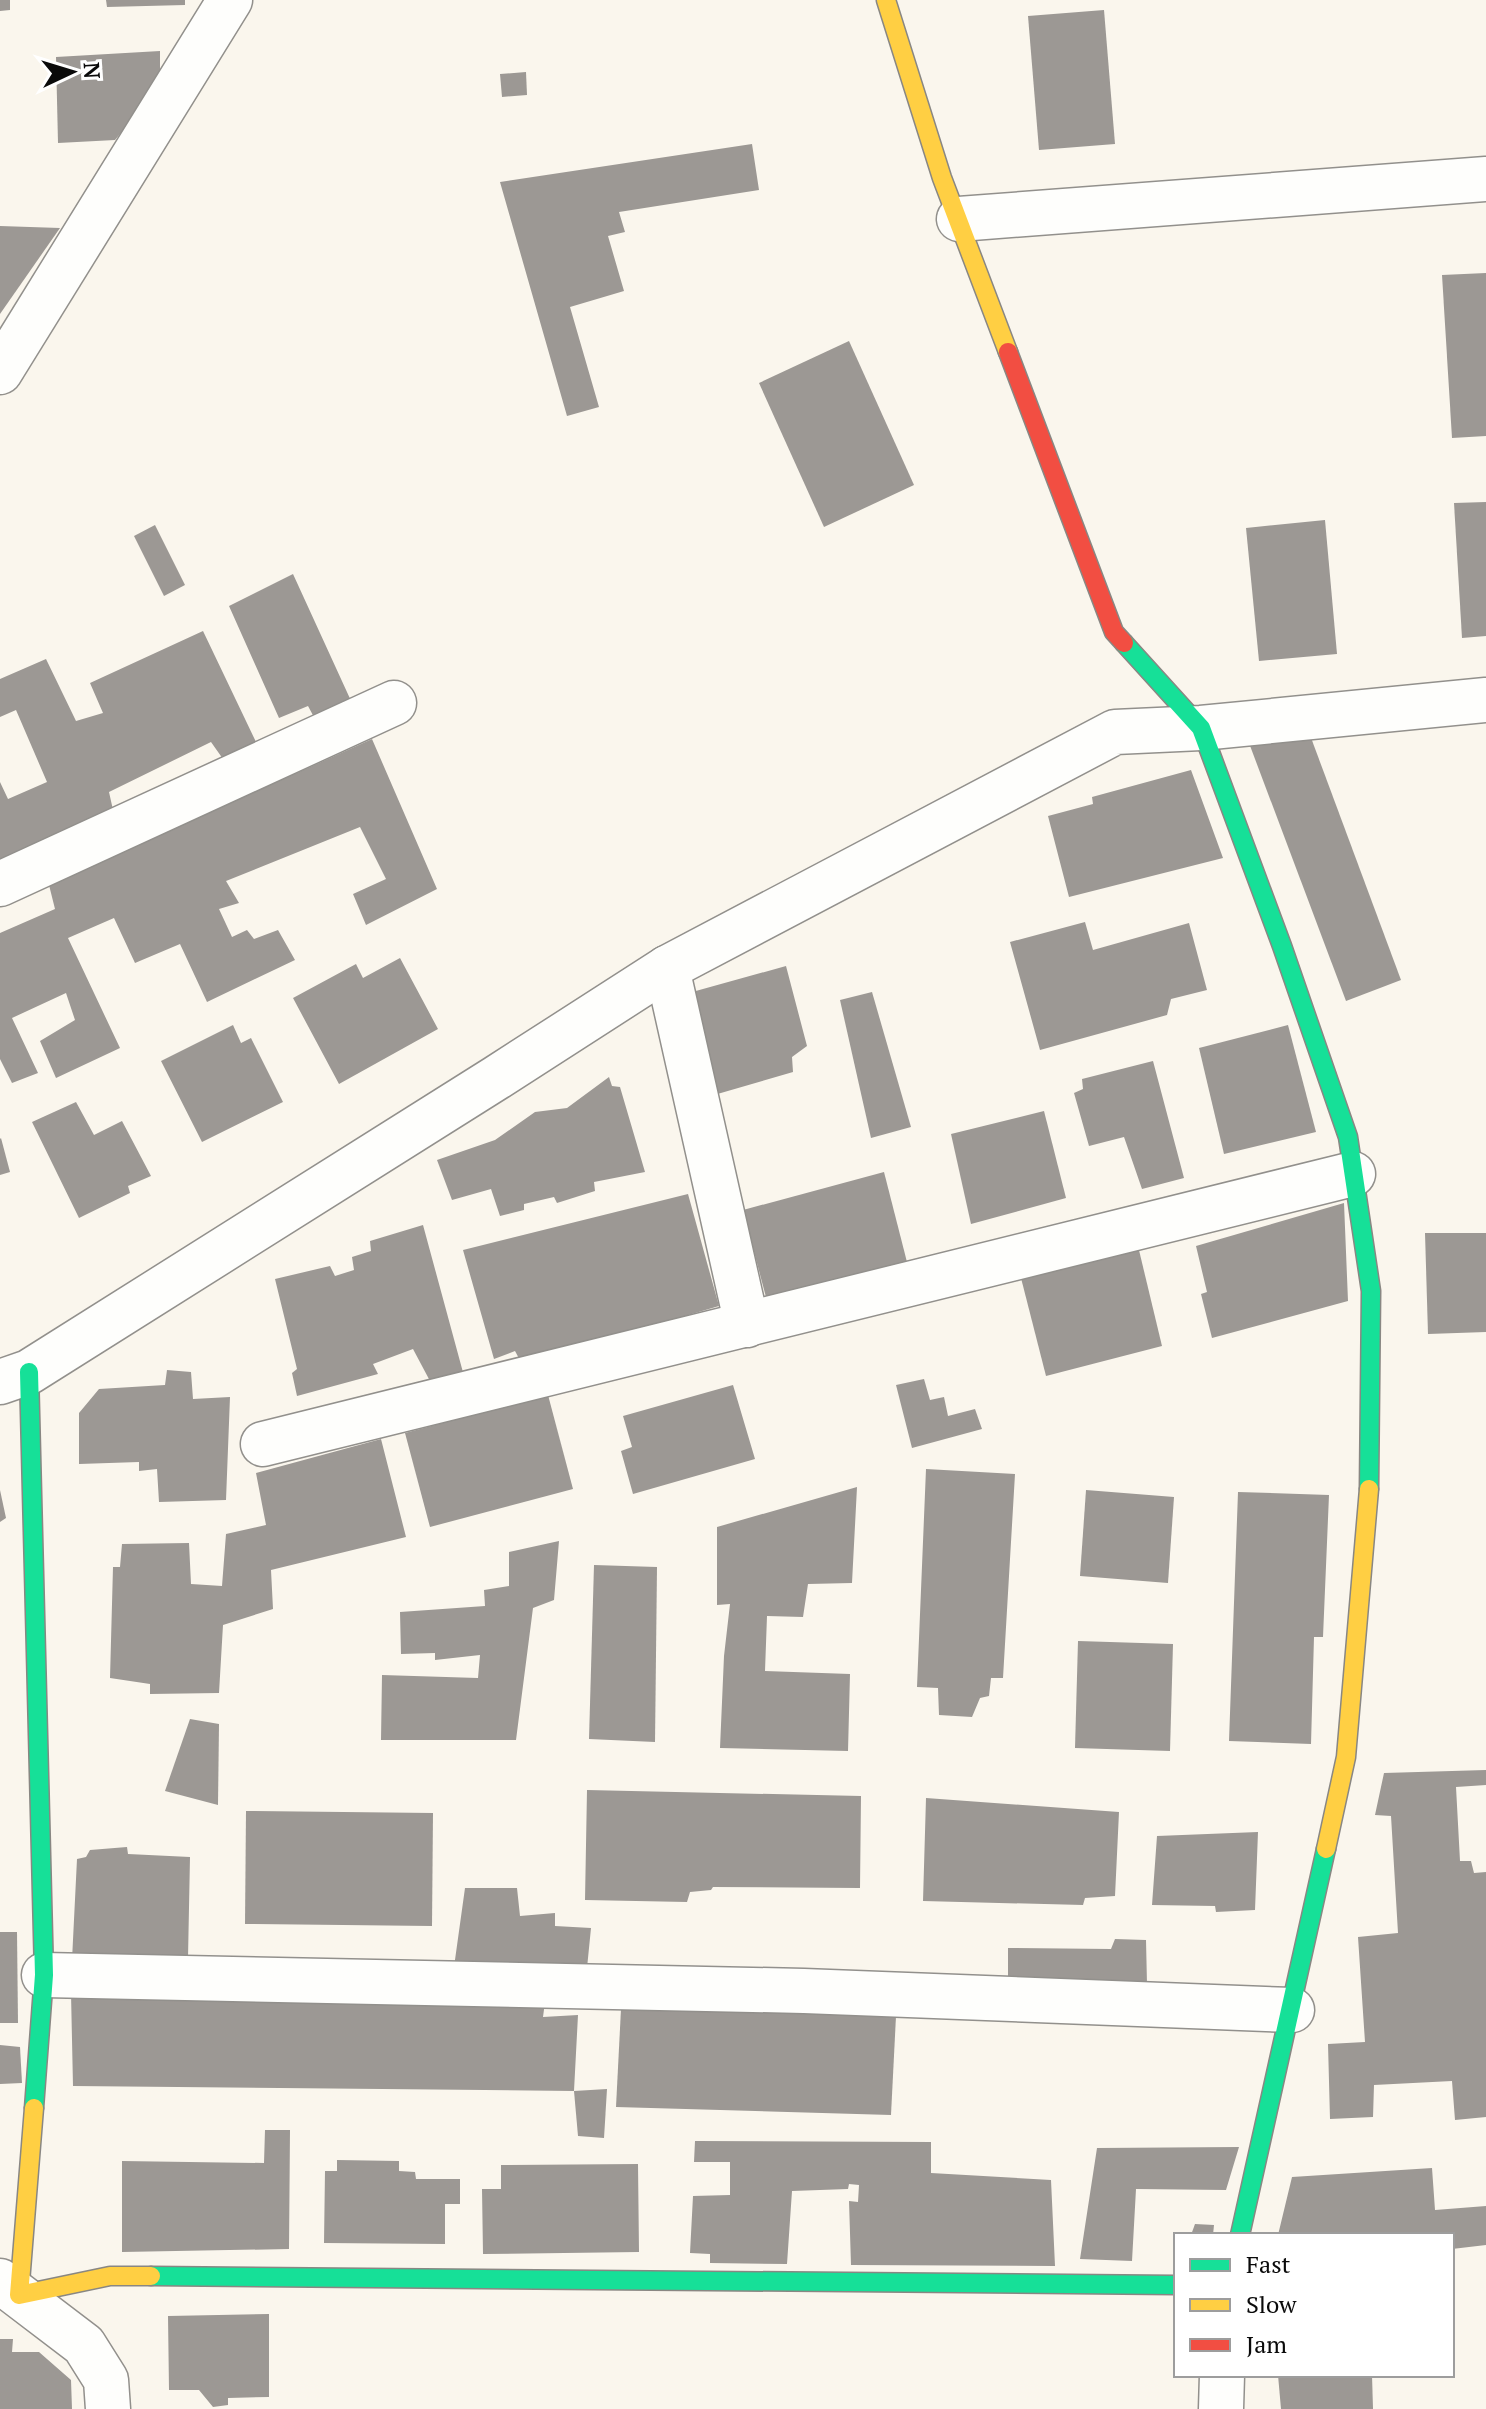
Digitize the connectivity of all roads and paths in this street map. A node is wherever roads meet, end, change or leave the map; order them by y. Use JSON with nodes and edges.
{"nodes":[{"id":1,"x":230,"y":0,"type":"edge"},
{"id":2,"x":886,"y":0,"type":"edge"},
{"id":3,"x":1486,"y":179,"type":"edge"},
{"id":4,"x":959,"y":219,"type":"junction"},
{"id":5,"x":0,"y":372,"type":"edge"},
{"id":6,"x":1486,"y":700,"type":"edge"},
{"id":7,"x":394,"y":703,"type":"dead end"},
{"id":8,"x":1201,"y":728,"type":"junction"},
{"id":9,"x":0,"y":884,"type":"edge"},
{"id":10,"x":667,"y":968,"type":"junction"},
{"id":11,"x":1353,"y":1174,"type":"junction"},
{"id":12,"x":747,"y":1325,"type":"junction"},
{"id":13,"x":14,"y":1377,"type":"edge"},
{"id":14,"x":263,"y":1444,"type":"dead end"},
{"id":15,"x":44,"y":1975,"type":"junction"},
{"id":16,"x":1292,"y":2010,"type":"junction"},
{"id":17,"x":1240,"y":2233,"type":"edge"},
{"id":18,"x":1174,"y":2285,"type":"edge"},
{"id":19,"x":9,"y":2288,"type":"edge"},
{"id":20,"x":1222,"y":2377,"type":"edge"},
{"id":21,"x":107,"y":2394,"type":"edge"},
{"id":22,"x":1221,"y":2409,"type":"edge"}],
"edges":[{"from":1,"to":5,"type":"street"},
{"from":2,"to":4,"type":"street"},
{"from":3,"to":4,"type":"street"},
{"from":4,"to":8,"type":"street"},
{"from":6,"to":8,"type":"street"},
{"from":7,"to":9,"type":"street"},
{"from":8,"to":10,"type":"street"},
{"from":8,"to":11,"type":"street"},
{"from":10,"to":12,"type":"street"},
{"from":10,"to":13,"type":"street"},
{"from":11,"to":12,"type":"street"},
{"from":11,"to":16,"type":"street"},
{"from":12,"to":14,"type":"street"},
{"from":13,"to":15,"type":"street"},
{"from":15,"to":16,"type":"street"},
{"from":15,"to":19,"type":"street"},
{"from":16,"to":17,"type":"street"},
{"from":18,"to":19,"type":"street"},
{"from":19,"to":21,"type":"street"},
{"from":20,"to":22,"type":"street"}]}
